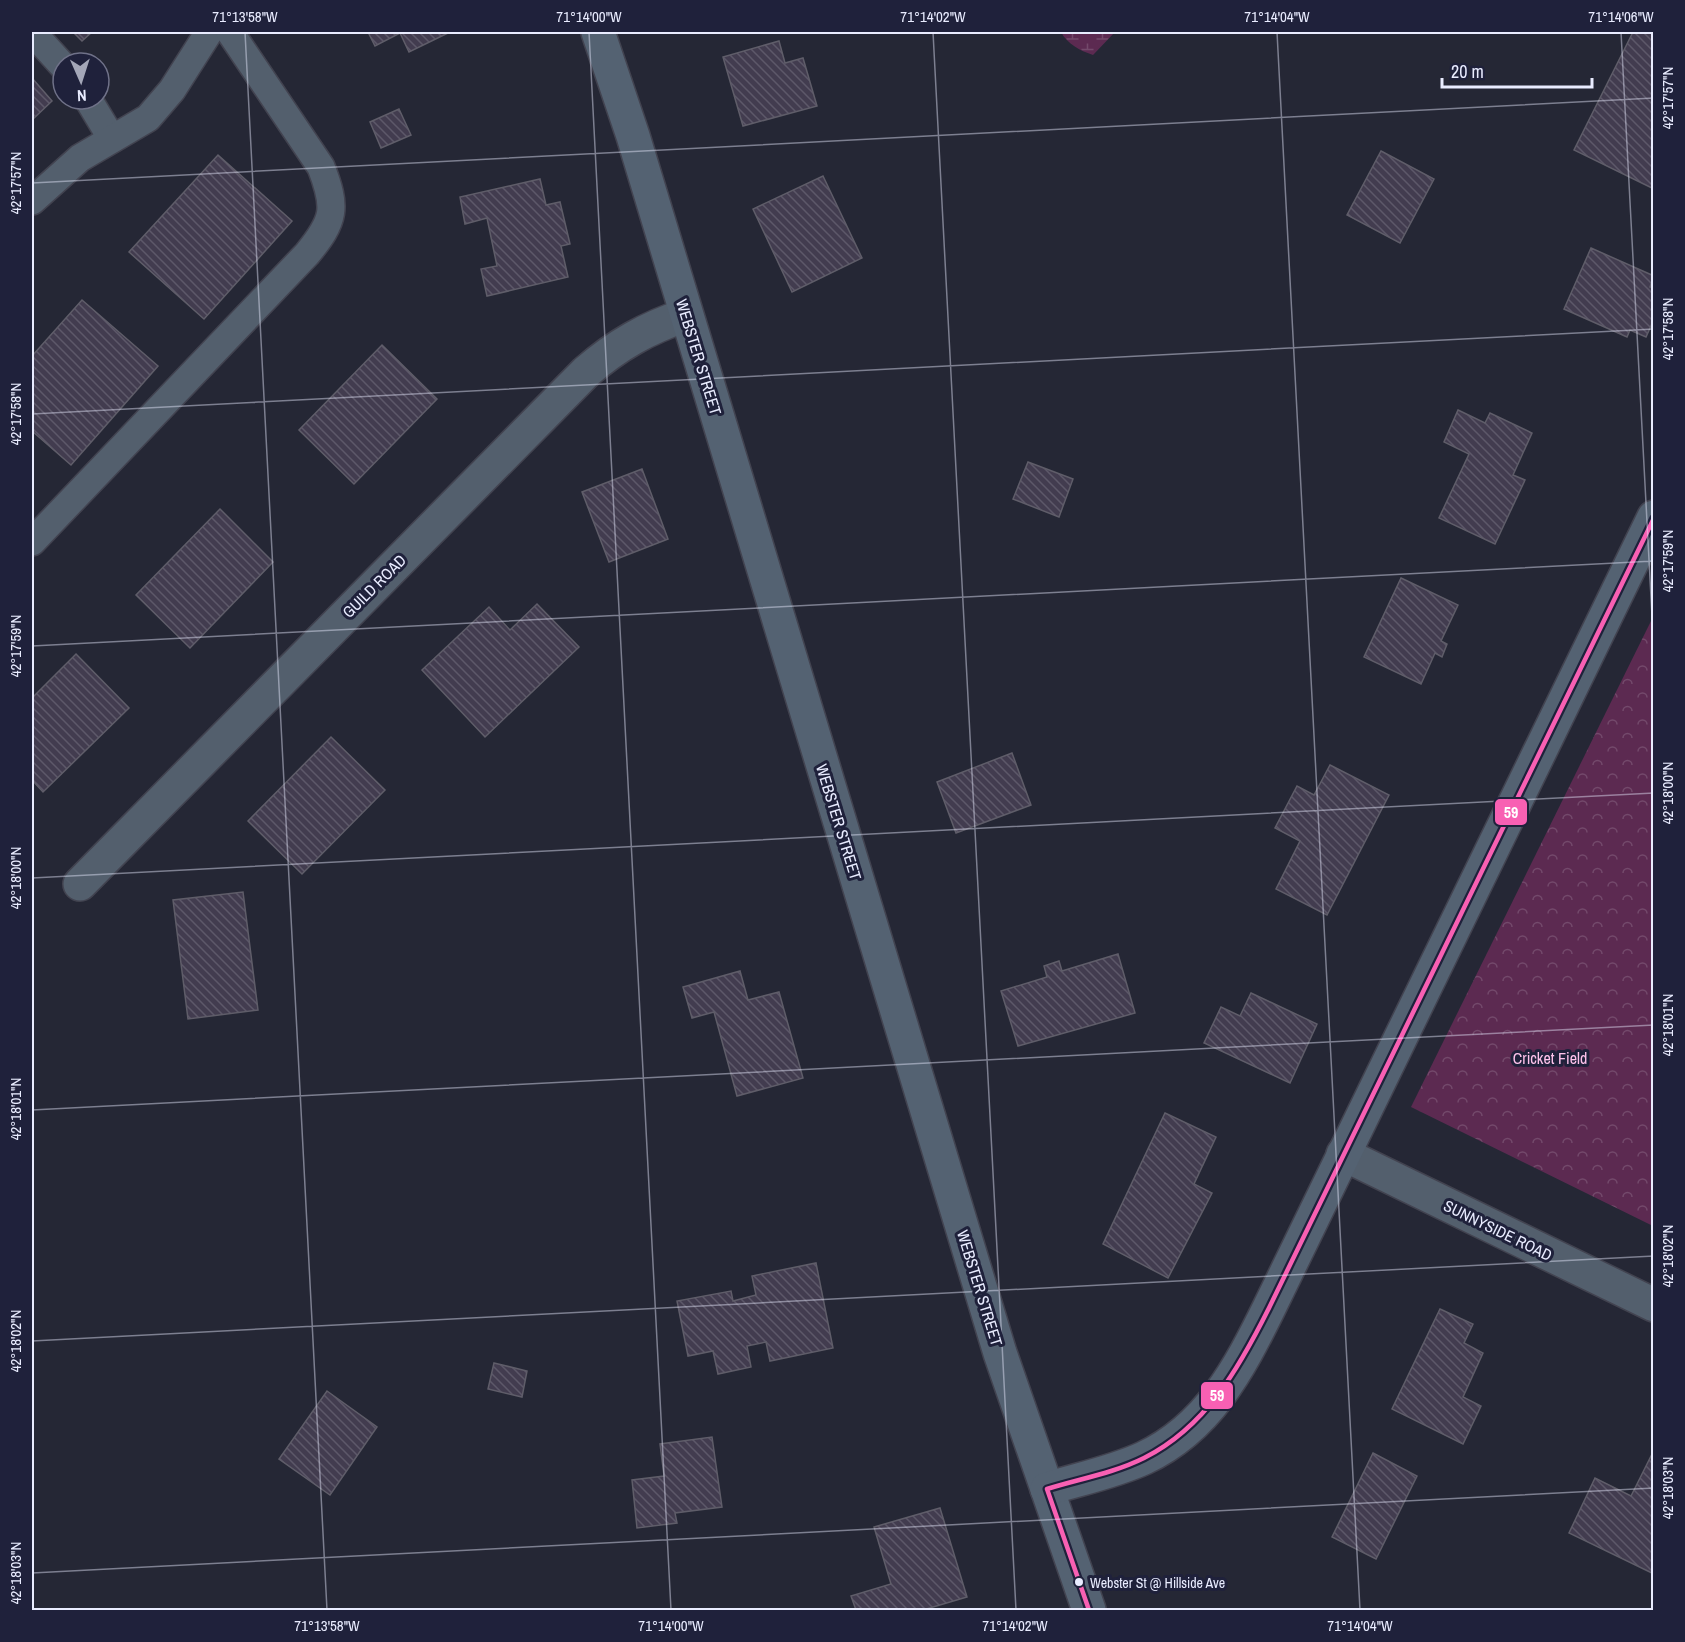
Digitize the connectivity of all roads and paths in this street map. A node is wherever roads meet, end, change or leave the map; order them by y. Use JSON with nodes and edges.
{"nodes":[{"id":1,"x":32,"y":32,"type":"edge"},
{"id":2,"x":209,"y":32,"type":"edge"},
{"id":3,"x":230,"y":32,"type":"edge"},
{"id":4,"x":598,"y":32,"type":"edge"},
{"id":5,"x":51,"y":53,"type":"edge"},
{"id":6,"x":95,"y":111,"type":"edge"},
{"id":7,"x":112,"y":140,"type":"junction"},
{"id":8,"x":32,"y":201,"type":"edge"},
{"id":9,"x":686,"y":315,"type":"junction"},
{"id":10,"x":1653,"y":517,"type":"edge"},
{"id":11,"x":32,"y":542,"type":"edge"},
{"id":12,"x":80,"y":884,"type":"dead end"},
{"id":13,"x":1343,"y":1154,"type":"junction"},
{"id":14,"x":1653,"y":1305,"type":"edge"},
{"id":15,"x":1047,"y":1490,"type":"junction"},
{"id":16,"x":1089,"y":1611,"type":"edge"}],
"edges":[{"from":1,"to":5,"type":"lane"},
{"from":2,"to":7,"type":"lane"},
{"from":3,"to":11,"type":"lane"},
{"from":4,"to":9,"type":"street","name":"WEBSTER STREET"},
{"from":6,"to":7,"type":"lane"},
{"from":7,"to":8,"type":"lane"},
{"from":9,"to":12,"type":"street","name":"GUILD ROAD"},
{"from":9,"to":15,"type":"street","name":"WEBSTER STREET"},
{"from":10,"to":13,"type":"street"},
{"from":13,"to":14,"type":"street","name":"SUNNYSIDE ROAD"},
{"from":13,"to":15,"type":"street"},
{"from":15,"to":16,"type":"street","name":"WEBSTER STREET"}]}
